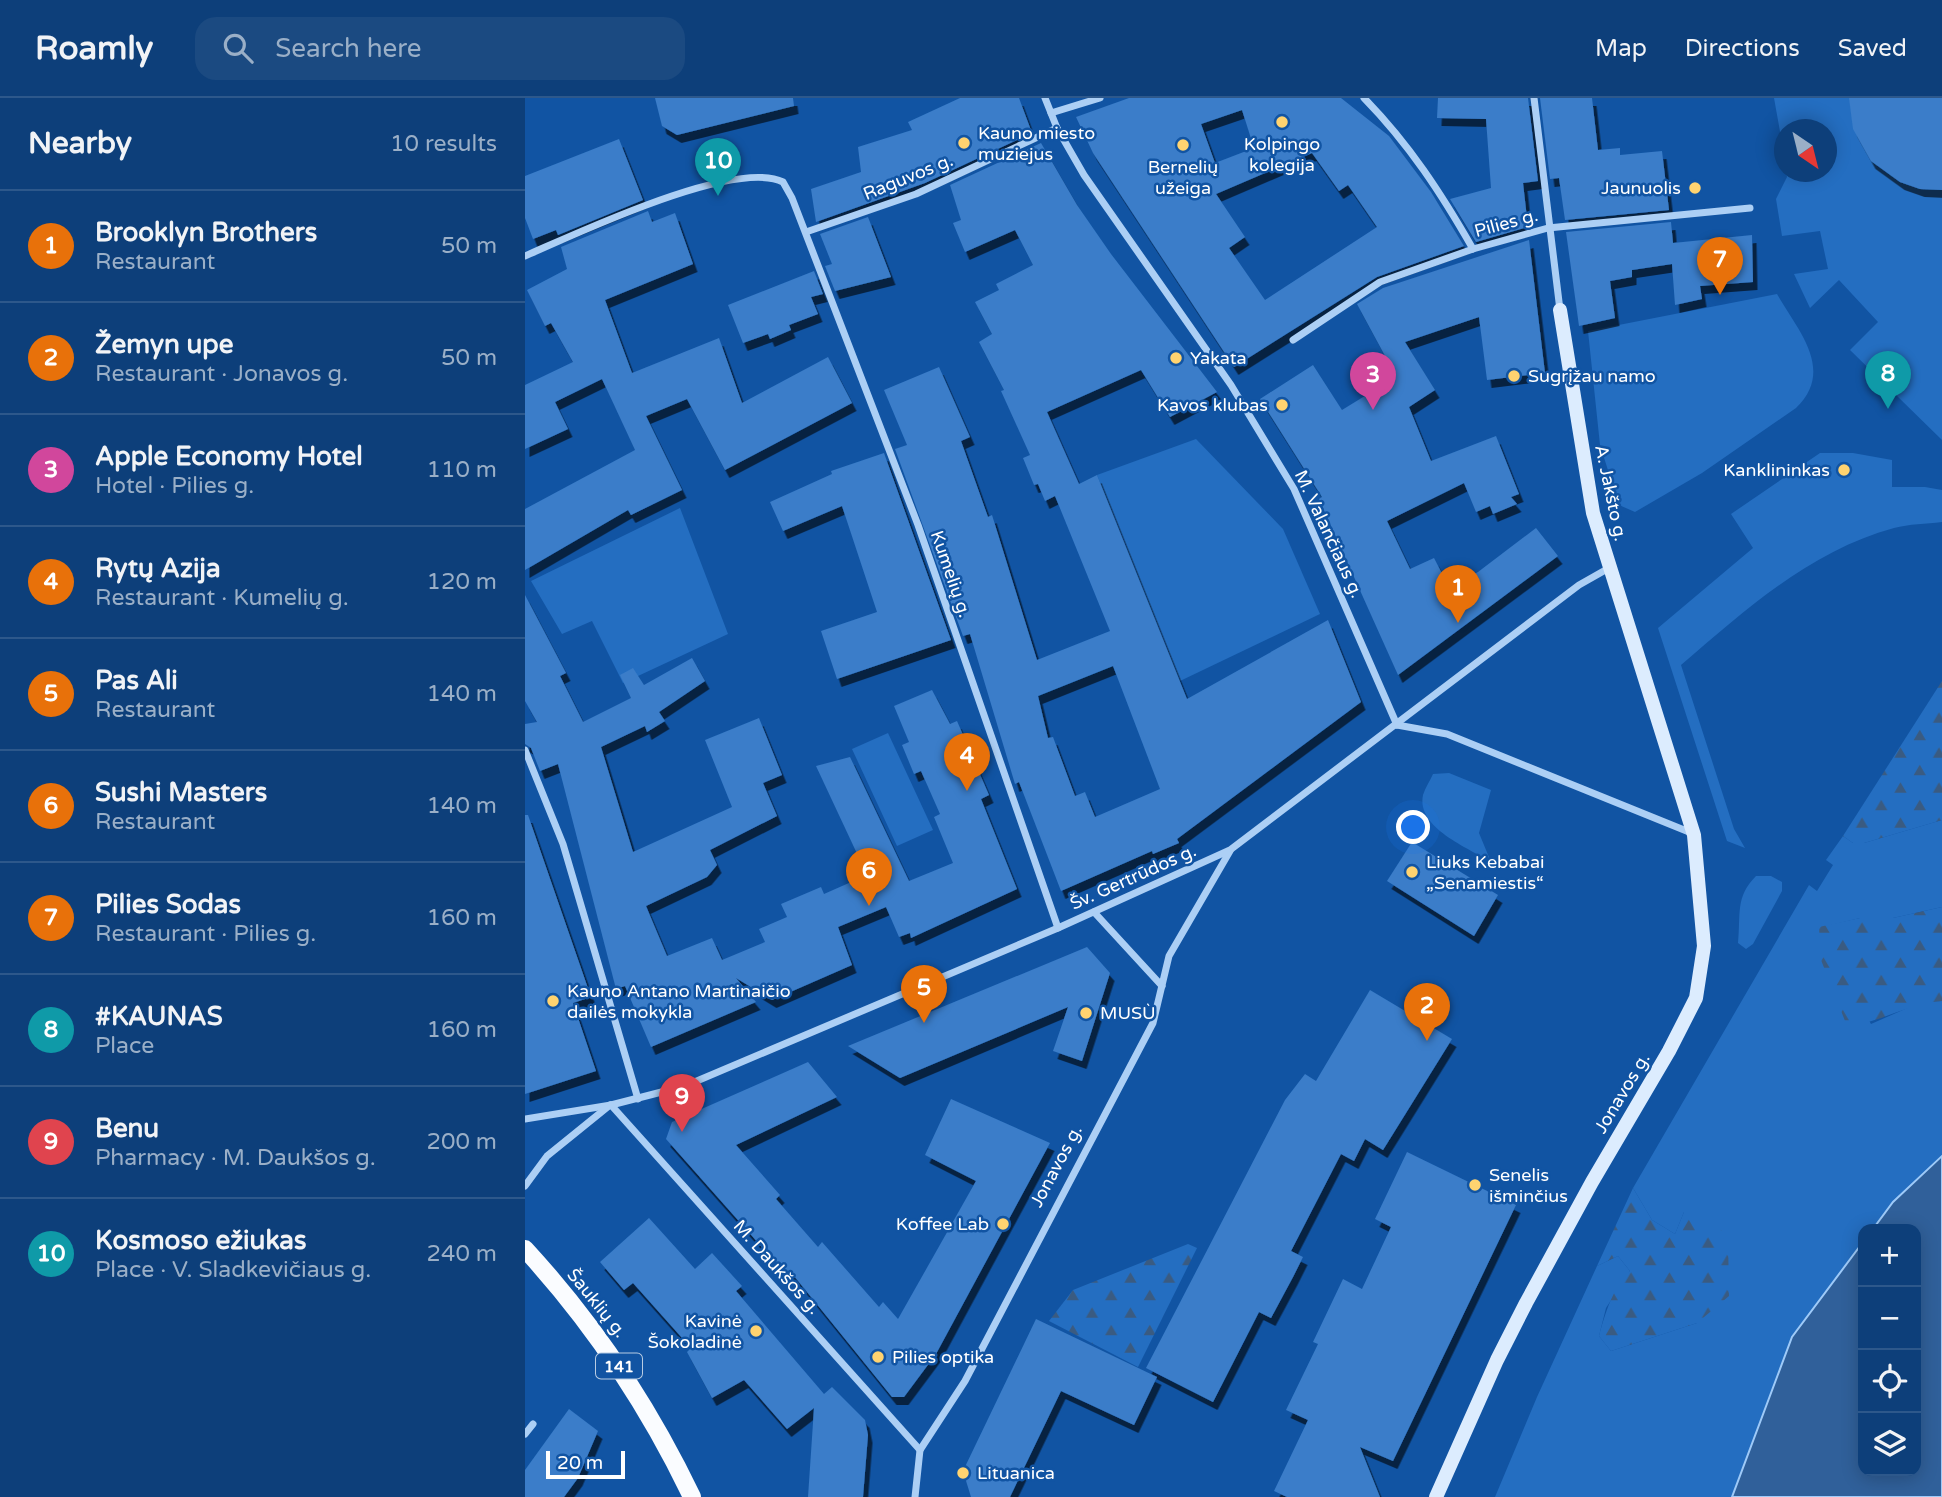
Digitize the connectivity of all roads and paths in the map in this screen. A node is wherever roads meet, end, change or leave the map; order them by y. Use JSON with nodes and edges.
{"nodes":[{"id":1,"x":1045,"y":98,"type":"edge"},
{"id":2,"x":1101,"y":98,"type":"edge"},
{"id":3,"x":1364,"y":98,"type":"edge"},
{"id":4,"x":1534,"y":98,"type":"edge"},
{"id":5,"x":1051,"y":113,"type":"junction"},
{"id":6,"x":1057,"y":128,"type":"junction"},
{"id":7,"x":1750,"y":208,"type":"dead end"},
{"id":8,"x":1548,"y":228,"type":"junction"},
{"id":9,"x":806,"y":232,"type":"junction"},
{"id":10,"x":1473,"y":248,"type":"junction"},
{"id":11,"x":525,"y":256,"type":"edge"},
{"id":12,"x":1560,"y":310,"type":"joint"},
{"id":13,"x":1293,"y":340,"type":"dead end"},
{"id":14,"x":1609,"y":568,"type":"junction"},
{"id":15,"x":1397,"y":724,"type":"junction"},
{"id":16,"x":525,"y":750,"type":"edge"},
{"id":17,"x":1694,"y":835,"type":"junction"},
{"id":18,"x":1230,"y":850,"type":"junction"},
{"id":19,"x":1701,"y":886,"type":"joint"},
{"id":20,"x":1094,"y":912,"type":"junction"},
{"id":21,"x":1058,"y":929,"type":"junction"},
{"id":22,"x":1162,"y":986,"type":"junction"},
{"id":23,"x":638,"y":1099,"type":"junction"},
{"id":24,"x":611,"y":1105,"type":"junction"},
{"id":25,"x":525,"y":1119,"type":"edge"},
{"id":26,"x":525,"y":1186,"type":"edge"},
{"id":27,"x":525,"y":1249,"type":"edge"},
{"id":28,"x":533,"y":1424,"type":"dead end"},
{"id":29,"x":525,"y":1434,"type":"edge"},
{"id":30,"x":920,"y":1450,"type":"junction"},
{"id":31,"x":692,"y":1497,"type":"edge"},
{"id":32,"x":915,"y":1497,"type":"edge"},
{"id":33,"x":1436,"y":1497,"type":"edge"}],
"edges":[{"from":1,"to":5,"type":"street","name":"M. Valančiaus g."},
{"from":2,"to":5,"type":"street"},
{"from":3,"to":10,"type":"street"},
{"from":4,"to":8,"type":"street","name":"A. Jakšto g."},
{"from":5,"to":6,"type":"street","name":"M. Valančiaus g."},
{"from":6,"to":9,"type":"street","name":"Raguvos g."},
{"from":6,"to":15,"type":"street","name":"M. Valančiaus g."},
{"from":7,"to":8,"type":"street","name":"Pilies g."},
{"from":8,"to":10,"type":"street","name":"Pilies g."},
{"from":8,"to":12,"type":"street","name":"A. Jakšto g."},
{"from":9,"to":11,"type":"street","name":"Kumelių g."},
{"from":9,"to":21,"type":"street","name":"Kumelių g."},
{"from":10,"to":13,"type":"street","name":"Pilies g."},
{"from":12,"to":14,"type":"street","name":"A. Jakšto g."},
{"from":14,"to":15,"type":"street","name":"Šv. Gertrūdos g."},
{"from":14,"to":17,"type":"street","name":"A. Jakšto g."},
{"from":15,"to":17,"type":"street"},
{"from":15,"to":18,"type":"street","name":"Šv. Gertrūdos g."},
{"from":16,"to":23,"type":"street"},
{"from":17,"to":19,"type":"street","name":"A. Jakšto g."},
{"from":18,"to":20,"type":"street","name":"Šv. Gertrūdos g."},
{"from":18,"to":22,"type":"street","name":"Jonavos g."},
{"from":19,"to":33,"type":"street","name":"Jonavos g."},
{"from":20,"to":21,"type":"street","name":"Šv. Gertrūdos g."},
{"from":20,"to":22,"type":"street"},
{"from":21,"to":23,"type":"street","name":"Šv. Gertrūdos g."},
{"from":22,"to":30,"type":"street","name":"Jonavos g."},
{"from":23,"to":24,"type":"street","name":"Šv. Gertrūdos g."},
{"from":24,"to":25,"type":"street","name":"Šv. Gertrūdos g."},
{"from":24,"to":26,"type":"street","name":"Šv. Gertrūdos g."},
{"from":24,"to":30,"type":"street","name":"M. Daukšos g."},
{"from":27,"to":31,"type":"main road","name":"Šauklių g.","number":"141"},
{"from":28,"to":29,"type":"street"},
{"from":30,"to":32,"type":"street","name":"Jonavos g."}]}
